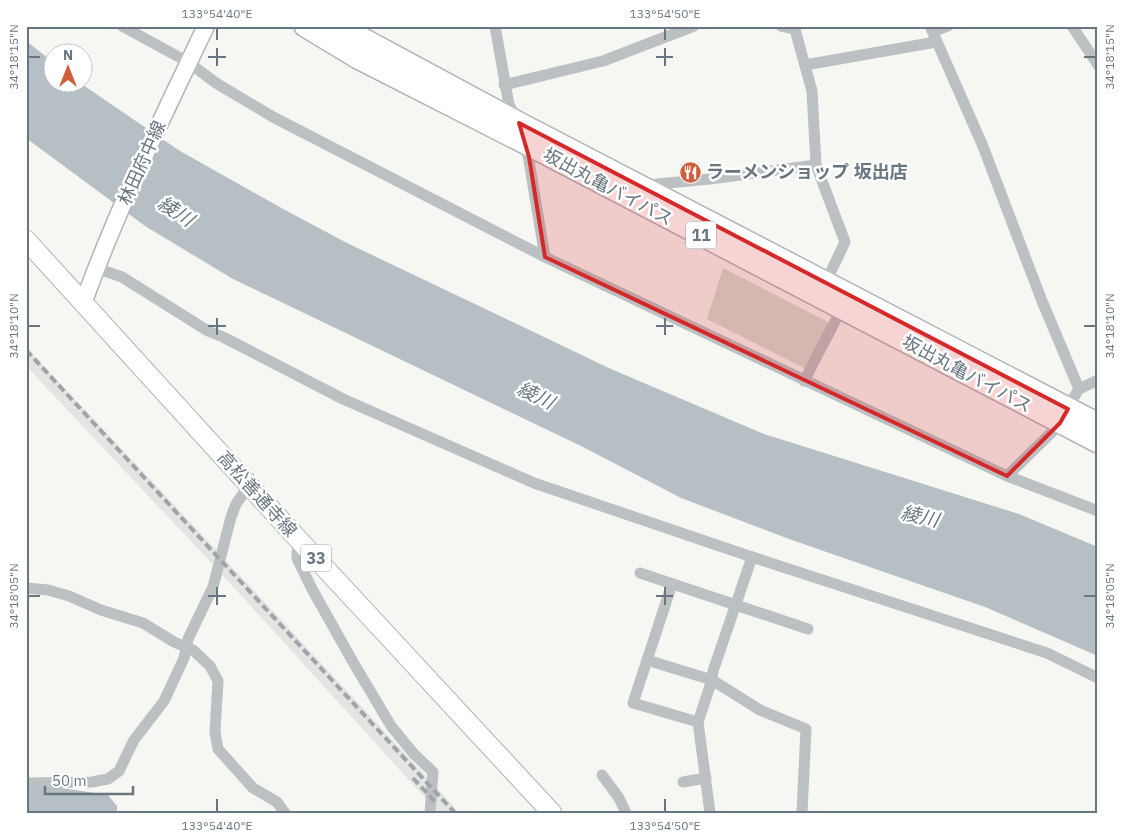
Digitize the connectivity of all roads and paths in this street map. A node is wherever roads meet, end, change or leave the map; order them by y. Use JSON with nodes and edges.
{"nodes":[{"id":1,"x":122,"y":26,"type":"edge"},
{"id":2,"x":305,"y":26,"type":"edge"},
{"id":3,"x":339,"y":26,"type":"edge"},
{"id":4,"x":495,"y":26,"type":"edge"},
{"id":5,"x":694,"y":26,"type":"edge"},
{"id":6,"x":781,"y":26,"type":"edge"},
{"id":7,"x":948,"y":26,"type":"edge"},
{"id":8,"x":1072,"y":26,"type":"edge"},
{"id":9,"x":205,"y":27,"type":"edge"},
{"id":10,"x":795,"y":27,"type":"edge"},
{"id":11,"x":933,"y":33,"type":"edge"},
{"id":12,"x":805,"y":65,"type":"junction"},
{"id":13,"x":1098,"y":65,"type":"edge"},
{"id":14,"x":186,"y":66,"type":"junction"},
{"id":15,"x":504,"y":85,"type":"junction"},
{"id":16,"x":519,"y":123,"type":"junction"},
{"id":17,"x":527,"y":144,"type":"junction"},
{"id":18,"x":816,"y":165,"type":"junction"},
{"id":19,"x":657,"y":184,"type":"dead end"},
{"id":20,"x":26,"y":240,"type":"edge"},
{"id":21,"x":545,"y":257,"type":"junction"},
{"id":22,"x":98,"y":261,"type":"junction"},
{"id":23,"x":822,"y":289,"type":"junction"},
{"id":24,"x":84,"y":301,"type":"junction"},
{"id":25,"x":842,"y":308,"type":"junction"},
{"id":26,"x":1098,"y":380,"type":"edge"},
{"id":27,"x":804,"y":381,"type":"junction"},
{"id":28,"x":1079,"y":389,"type":"junction"},
{"id":29,"x":1064,"y":416,"type":"junction"},
{"id":30,"x":1098,"y":424,"type":"edge"},
{"id":31,"x":1098,"y":442,"type":"edge"},
{"id":32,"x":1007,"y":476,"type":"junction"},
{"id":33,"x":252,"y":488,"type":"junction"},
{"id":34,"x":1098,"y":511,"type":"edge"},
{"id":35,"x":298,"y":539,"type":"junction"},
{"id":36,"x":752,"y":557,"type":"junction"},
{"id":37,"x":640,"y":573,"type":"dead end"},
{"id":38,"x":672,"y":584,"type":"junction"},
{"id":39,"x":26,"y":588,"type":"edge"},
{"id":40,"x":736,"y":605,"type":"junction"},
{"id":41,"x":808,"y":629,"type":"dead end"},
{"id":42,"x":186,"y":646,"type":"junction"},
{"id":43,"x":647,"y":660,"type":"junction"},
{"id":44,"x":1098,"y":678,"type":"edge"},
{"id":45,"x":712,"y":680,"type":"junction"},
{"id":46,"x":698,"y":722,"type":"junction"},
{"id":47,"x":602,"y":775,"type":"dead end"},
{"id":48,"x":706,"y":778,"type":"junction"},
{"id":49,"x":683,"y":782,"type":"dead end"},
{"id":50,"x":26,"y":783,"type":"edge"},
{"id":51,"x":627,"y":805,"type":"edge"},
{"id":52,"x":285,"y":813,"type":"edge"},
{"id":53,"x":430,"y":813,"type":"edge"},
{"id":54,"x":552,"y":813,"type":"edge"},
{"id":55,"x":710,"y":813,"type":"edge"},
{"id":56,"x":802,"y":813,"type":"edge"}],
"edges":[{"from":1,"to":14,"type":"street"},
{"from":2,"to":17,"type":"highway","name":"坂出丸亀バイパス","number":"11"},
{"from":3,"to":16,"type":"highway","name":"坂出丸亀バイパス","number":"11"},
{"from":4,"to":15,"type":"street"},
{"from":5,"to":15,"type":"street"},
{"from":6,"to":10,"type":"street"},
{"from":7,"to":11,"type":"street"},
{"from":8,"to":13,"type":"street"},
{"from":9,"to":14,"type":"main road","name":"林田府中線"},
{"from":10,"to":12,"type":"street"},
{"from":11,"to":12,"type":"street"},
{"from":11,"to":28,"type":"street"},
{"from":12,"to":18,"type":"street"},
{"from":14,"to":21,"type":"street"},
{"from":14,"to":22,"type":"main road","name":"林田府中線"},
{"from":15,"to":16,"type":"street"},
{"from":16,"to":17,"type":"street"},
{"from":16,"to":23,"type":"highway","name":"坂出丸亀バイパス","number":"11"},
{"from":17,"to":21,"type":"street"},
{"from":17,"to":23,"type":"highway","name":"坂出丸亀バイパス","number":"11"},
{"from":18,"to":19,"type":"street"},
{"from":18,"to":23,"type":"street"},
{"from":20,"to":24,"type":"main road","name":"高松善通寺線","number":"33"},
{"from":21,"to":27,"type":"street"},
{"from":22,"to":24,"type":"main road","name":"林田府中線"},
{"from":22,"to":36,"type":"street"},
{"from":23,"to":25,"type":"highway","name":"坂出丸亀バイパス","number":"11"},
{"from":23,"to":29,"type":"highway","name":"坂出丸亀バイパス","number":"11"},
{"from":24,"to":33,"type":"main road","name":"高松善通寺線","number":"33"},
{"from":25,"to":27,"type":"street"},
{"from":25,"to":29,"type":"highway","name":"坂出丸亀バイパス","number":"11"},
{"from":26,"to":28,"type":"street"},
{"from":27,"to":32,"type":"street"},
{"from":28,"to":29,"type":"street"},
{"from":29,"to":30,"type":"highway","name":"坂出丸亀バイパス","number":"11"},
{"from":29,"to":31,"type":"highway","name":"坂出丸亀バイパス","number":"11"},
{"from":29,"to":32,"type":"street"},
{"from":32,"to":34,"type":"street"},
{"from":33,"to":35,"type":"main road","name":"高松善通寺線","number":"33"},
{"from":33,"to":42,"type":"street"},
{"from":35,"to":53,"type":"street"},
{"from":35,"to":54,"type":"main road","name":"高松善通寺線","number":"33"},
{"from":36,"to":40,"type":"street"},
{"from":36,"to":44,"type":"street"},
{"from":37,"to":38,"type":"street"},
{"from":38,"to":40,"type":"street"},
{"from":38,"to":43,"type":"street"},
{"from":39,"to":42,"type":"street"},
{"from":40,"to":41,"type":"street"},
{"from":40,"to":45,"type":"street"},
{"from":42,"to":50,"type":"street"},
{"from":42,"to":52,"type":"street"},
{"from":43,"to":45,"type":"street"},
{"from":43,"to":46,"type":"street"},
{"from":45,"to":46,"type":"street"},
{"from":45,"to":56,"type":"street"},
{"from":46,"to":48,"type":"street"},
{"from":47,"to":51,"type":"street"},
{"from":48,"to":49,"type":"street"},
{"from":48,"to":55,"type":"street"}]}
